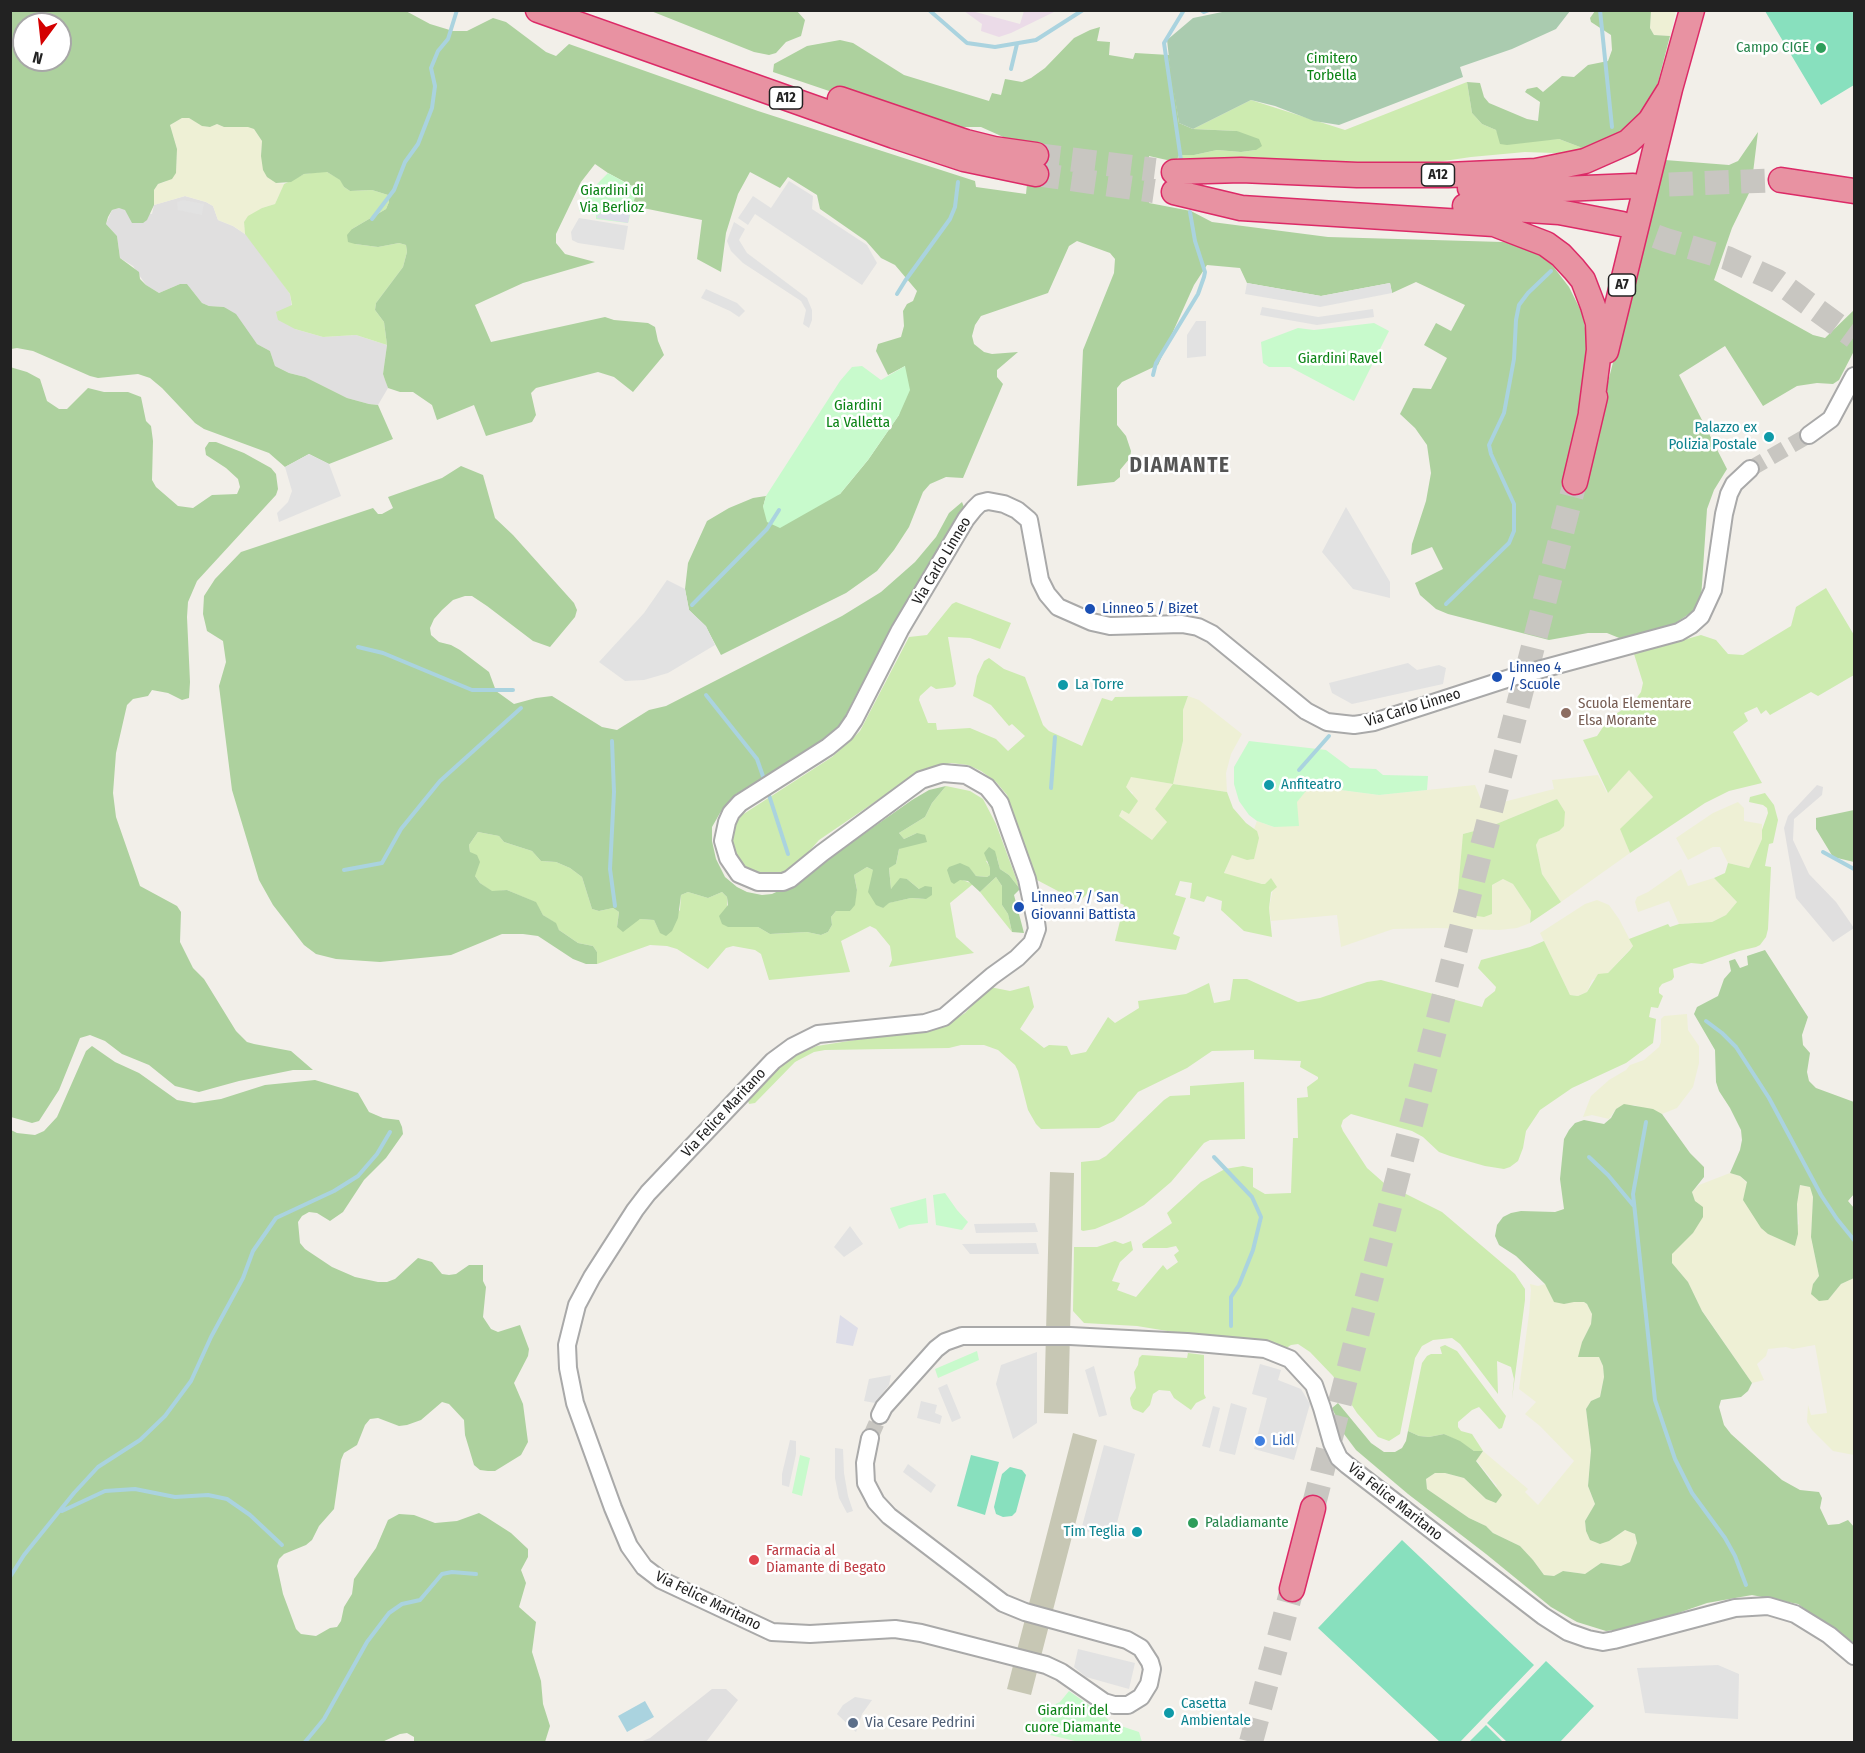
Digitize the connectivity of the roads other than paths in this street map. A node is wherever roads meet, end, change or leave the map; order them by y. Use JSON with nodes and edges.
{"nodes":[{"id":1,"x":538,"y":10,"type":"edge"},
{"id":2,"x":587,"y":10,"type":"edge"},
{"id":3,"x":1692,"y":10,"type":"edge"},
{"id":4,"x":1670,"y":89,"type":"junction"},
{"id":5,"x":1781,"y":180,"type":"tunnel mouth"},
{"id":6,"x":1164,"y":181,"type":"junction"},
{"id":7,"x":1633,"y":186,"type":"tunnel mouth"},
{"id":8,"x":1854,"y":191,"type":"edge"},
{"id":9,"x":1623,"y":224,"type":"tunnel mouth"},
{"id":10,"x":1854,"y":376,"type":"edge"},
{"id":11,"x":1592,"y":412,"type":"junction"},
{"id":12,"x":1809,"y":435,"type":"tunnel mouth"},
{"id":13,"x":1750,"y":469,"type":"tunnel mouth"},
{"id":14,"x":1575,"y":482,"type":"tunnel mouth"},
{"id":15,"x":1032,"y":943,"type":"joint"},
{"id":16,"x":880,"y":1415,"type":"tunnel mouth"},
{"id":17,"x":870,"y":1438,"type":"tunnel mouth"},
{"id":18,"x":1313,"y":1508,"type":"tunnel mouth"},
{"id":19,"x":1292,"y":1589,"type":"tunnel mouth"},
{"id":20,"x":1854,"y":1656,"type":"edge"}],
"edges":[{"from":1,"to":2,"type":"highway","number":"A12"},
{"from":3,"to":4,"type":"highway","number":"A7"},
{"from":4,"to":6,"type":"highway","number":"A12"},
{"from":4,"to":11,"type":"highway","number":"A7"},
{"from":5,"to":8,"type":"highway"},
{"from":6,"to":7,"type":"highway","number":"A12"},
{"from":6,"to":9,"type":"highway","number":"A12"},
{"from":6,"to":11,"type":"highway"},
{"from":10,"to":12,"type":"street"},
{"from":11,"to":14,"type":"highway","number":"A7"},
{"from":13,"to":15,"type":"street","name":"Via Carlo Linneo"},
{"from":15,"to":17,"type":"street","name":"Via Felice Maritano"},
{"from":16,"to":20,"type":"street","name":"Via Felice Maritano"},
{"from":18,"to":19,"type":"highway"}]}
